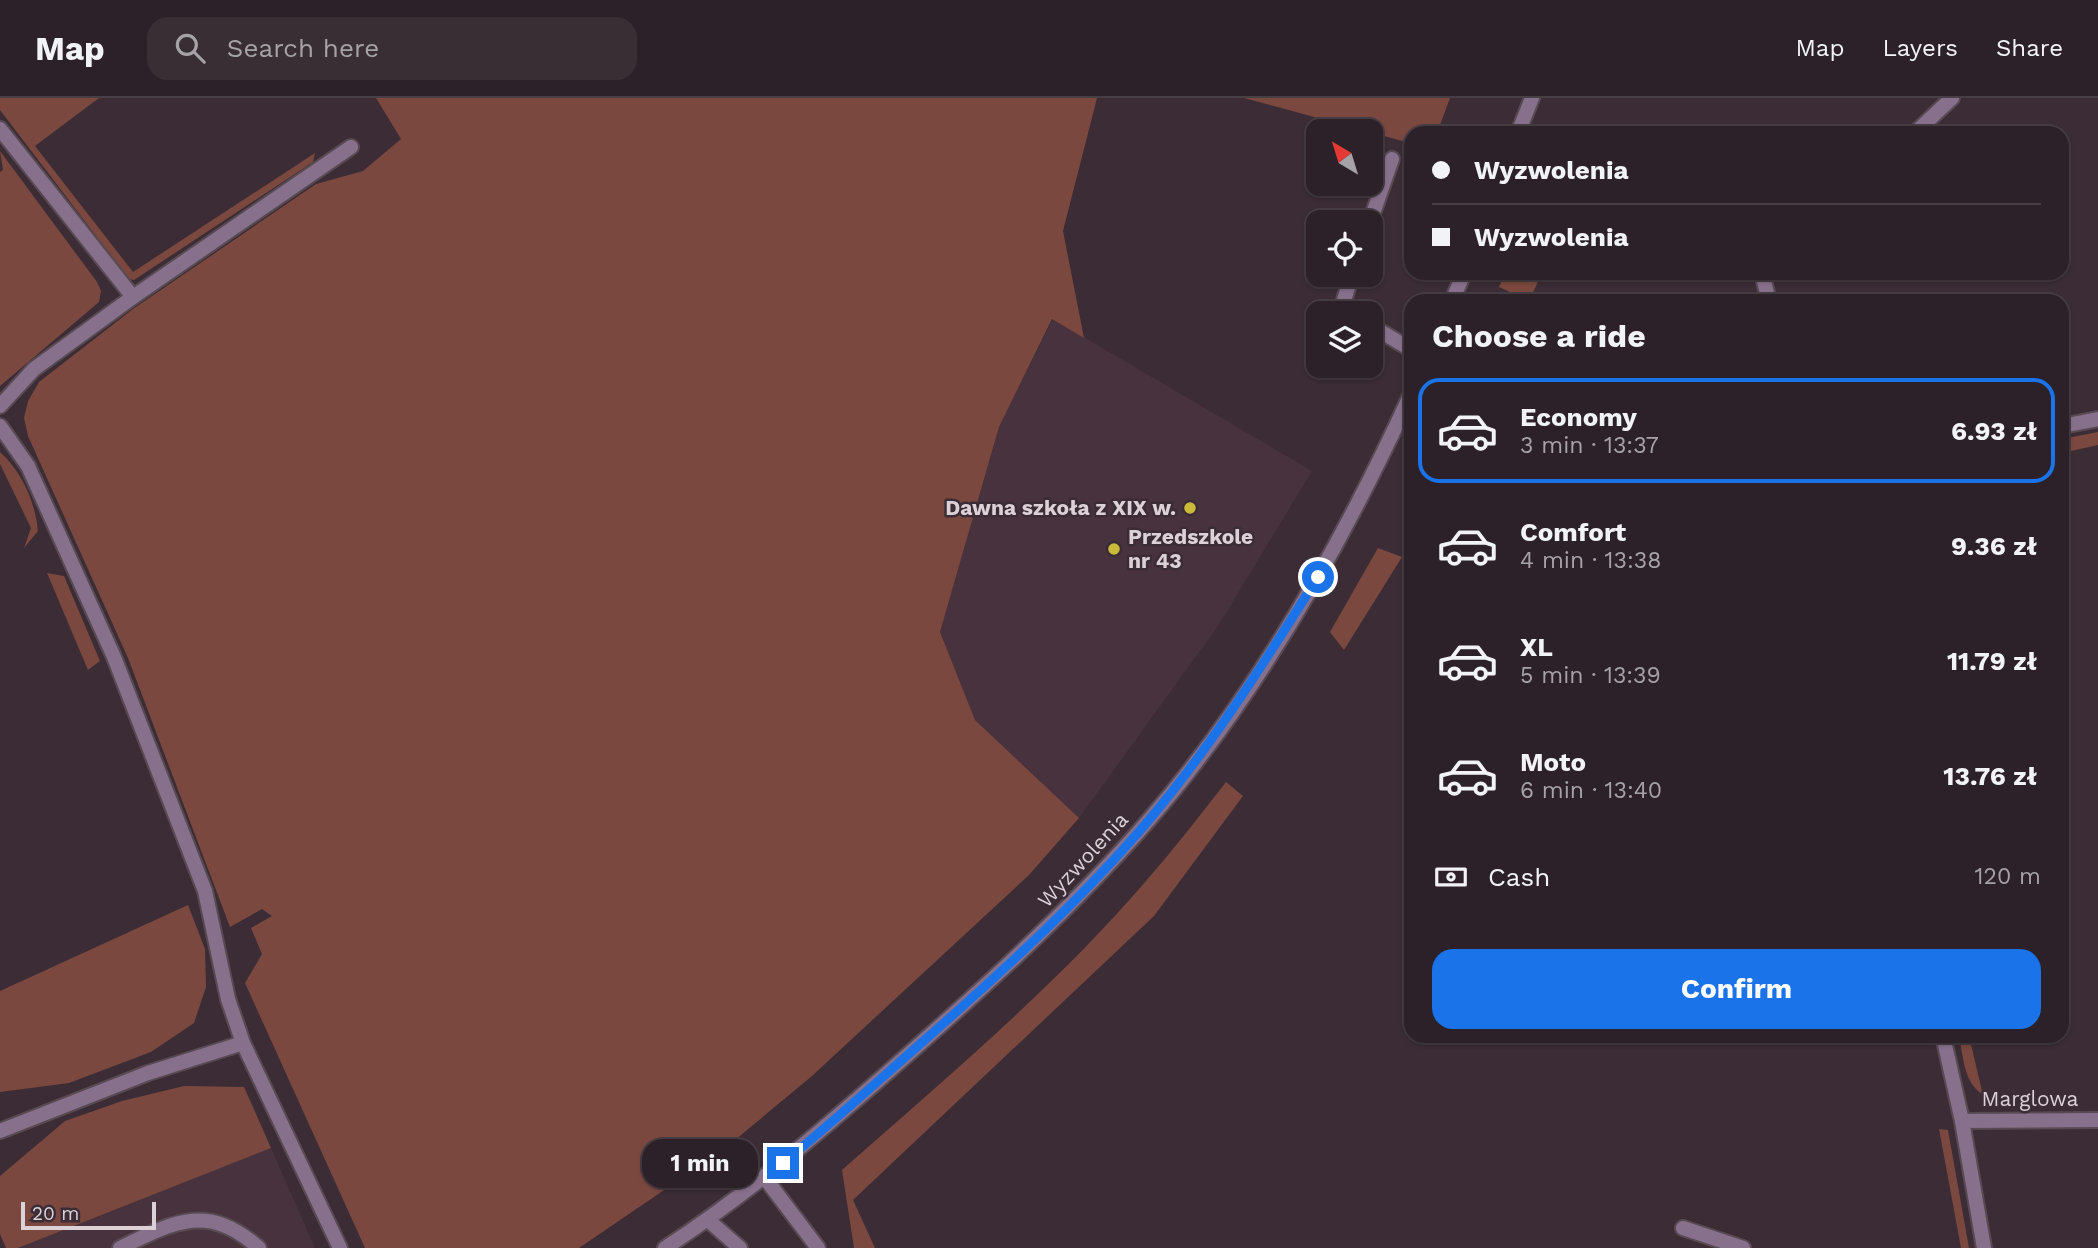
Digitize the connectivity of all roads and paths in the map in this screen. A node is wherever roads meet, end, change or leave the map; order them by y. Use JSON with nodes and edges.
{"nodes":[{"id":1,"x":1532,"y":98,"type":"edge"},
{"id":2,"x":1951,"y":98,"type":"edge"},
{"id":3,"x":1521,"y":126,"type":"edge"},
{"id":4,"x":1922,"y":126,"type":"edge"},
{"id":5,"x":0,"y":129,"type":"edge"},
{"id":6,"x":351,"y":147,"type":"dead end"},
{"id":7,"x":1392,"y":159,"type":"dead end"},
{"id":8,"x":1374,"y":210,"type":"edge"},
{"id":9,"x":132,"y":297,"type":"junction"},
{"id":10,"x":1383,"y":333,"type":"edge"},
{"id":11,"x":1404,"y":345,"type":"edge"},
{"id":12,"x":0,"y":406,"type":"edge"},
{"id":13,"x":1404,"y":408,"type":"edge"},
{"id":14,"x":2098,"y":419,"type":"edge"},
{"id":15,"x":2069,"y":425,"type":"edge"},
{"id":16,"x":0,"y":426,"type":"edge"},
{"id":17,"x":243,"y":1043,"type":"junction"},
{"id":18,"x":1945,"y":1043,"type":"edge"},
{"id":19,"x":2098,"y":1120,"type":"edge"},
{"id":20,"x":1962,"y":1121,"type":"junction"},
{"id":21,"x":0,"y":1131,"type":"edge"},
{"id":22,"x":765,"y":1178,"type":"junction"},
{"id":23,"x":708,"y":1220,"type":"junction"},
{"id":24,"x":1683,"y":1228,"type":"dead end"},
{"id":25,"x":120,"y":1248,"type":"edge"},
{"id":26,"x":258,"y":1248,"type":"edge"},
{"id":27,"x":340,"y":1248,"type":"edge"},
{"id":28,"x":665,"y":1248,"type":"edge"},
{"id":29,"x":740,"y":1248,"type":"edge"},
{"id":30,"x":818,"y":1248,"type":"edge"},
{"id":31,"x":1743,"y":1248,"type":"edge"},
{"id":32,"x":1984,"y":1248,"type":"edge"}],
"edges":[{"from":1,"to":3,"type":"street"},
{"from":2,"to":4,"type":"street"},
{"from":5,"to":9,"type":"street"},
{"from":6,"to":9,"type":"street"},
{"from":7,"to":8,"type":"street"},
{"from":9,"to":12,"type":"street"},
{"from":10,"to":11,"type":"street"},
{"from":13,"to":22,"type":"street","name":"Wyzwolenia"},
{"from":14,"to":15,"type":"street"},
{"from":16,"to":17,"type":"street"},
{"from":17,"to":21,"type":"street"},
{"from":17,"to":27,"type":"street"},
{"from":18,"to":20,"type":"street"},
{"from":19,"to":20,"type":"street","name":"Marglowa"},
{"from":20,"to":32,"type":"street"},
{"from":22,"to":23,"type":"street","name":"Wyzwolenia"},
{"from":22,"to":30,"type":"street"},
{"from":23,"to":28,"type":"street","name":"Wyzwolenia"},
{"from":23,"to":29,"type":"street"},
{"from":24,"to":31,"type":"street"},
{"from":25,"to":26,"type":"street"}]}
